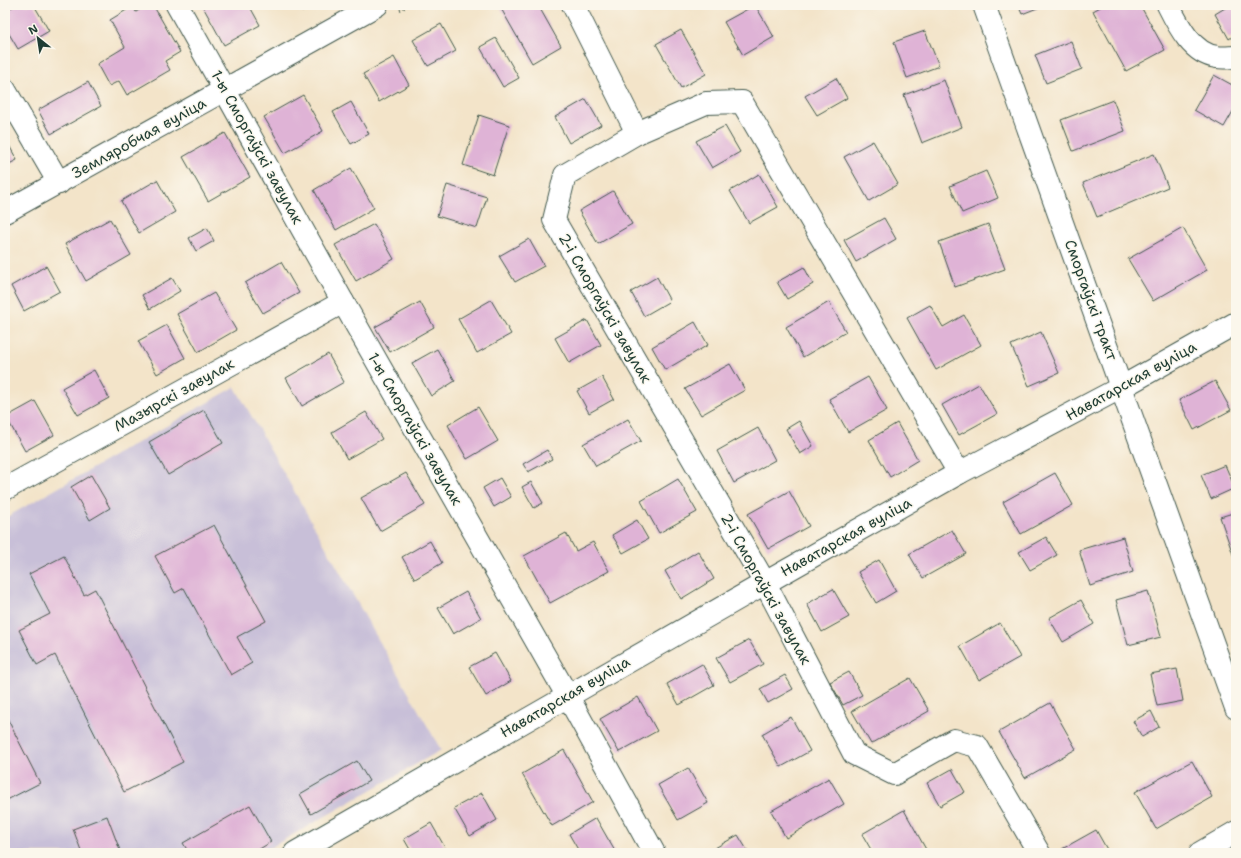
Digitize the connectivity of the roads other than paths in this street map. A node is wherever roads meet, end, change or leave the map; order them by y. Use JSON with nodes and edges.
{"nodes":[{"id":1,"x":177,"y":5,"type":"edge"},
{"id":2,"x":377,"y":5,"type":"edge"},
{"id":3,"x":573,"y":5,"type":"edge"},
{"id":4,"x":984,"y":5,"type":"edge"},
{"id":5,"x":1168,"y":5,"type":"edge"},
{"id":6,"x":1236,"y":57,"type":"edge"},
{"id":7,"x":5,"y":90,"type":"edge"},
{"id":8,"x":225,"y":90,"type":"junction"},
{"id":9,"x":637,"y":133,"type":"junction"},
{"id":10,"x":59,"y":183,"type":"junction"},
{"id":11,"x":5,"y":212,"type":"edge"},
{"id":12,"x":343,"y":302,"type":"junction"},
{"id":13,"x":1236,"y":323,"type":"edge"},
{"id":14,"x":1122,"y":387,"type":"junction"},
{"id":15,"x":959,"y":473,"type":"junction"},
{"id":16,"x":5,"y":488,"type":"edge"},
{"id":17,"x":764,"y":582,"type":"junction"},
{"id":18,"x":567,"y":695,"type":"junction"},
{"id":19,"x":1236,"y":708,"type":"edge"},
{"id":20,"x":1236,"y":832,"type":"edge"},
{"id":21,"x":295,"y":853,"type":"edge"},
{"id":22,"x":654,"y":853,"type":"edge"},
{"id":23,"x":1039,"y":853,"type":"edge"},
{"id":24,"x":1200,"y":853,"type":"edge"}],
"edges":[{"from":1,"to":8,"type":"street","name":"1-ы Сморгаўскі завулак"},
{"from":2,"to":8,"type":"street","name":"Земляробчая вуліца"},
{"from":3,"to":9,"type":"street"},
{"from":4,"to":14,"type":"street","name":"Сморгаўскі тракт"},
{"from":5,"to":6,"type":"street"},
{"from":7,"to":10,"type":"street"},
{"from":8,"to":10,"type":"street","name":"Земляробчая вуліца"},
{"from":8,"to":12,"type":"street","name":"1-ы Сморгаўскі завулак"},
{"from":9,"to":15,"type":"street","name":"2-і Сморгаўскі завулак"},
{"from":9,"to":17,"type":"street","name":"2-і Сморгаўскі завулак"},
{"from":10,"to":11,"type":"street","name":"Земляробчая вуліца"},
{"from":12,"to":16,"type":"street","name":"Мазырскі завулак"},
{"from":12,"to":18,"type":"street","name":"1-ы Сморгаўскі завулак"},
{"from":13,"to":14,"type":"street","name":"Наватарская вуліца"},
{"from":14,"to":15,"type":"street","name":"Наватарская вуліца"},
{"from":14,"to":19,"type":"street","name":"Сморгаўскі тракт"},
{"from":15,"to":17,"type":"street","name":"Наватарская вуліца"},
{"from":17,"to":18,"type":"street","name":"Наватарская вуліца"},
{"from":17,"to":23,"type":"street","name":"2-і Сморгаўскі завулак"},
{"from":18,"to":21,"type":"street","name":"Наватарская вуліца"},
{"from":18,"to":22,"type":"street","name":"1-ы Сморгаўскі завулак"},
{"from":20,"to":24,"type":"street"}]}
